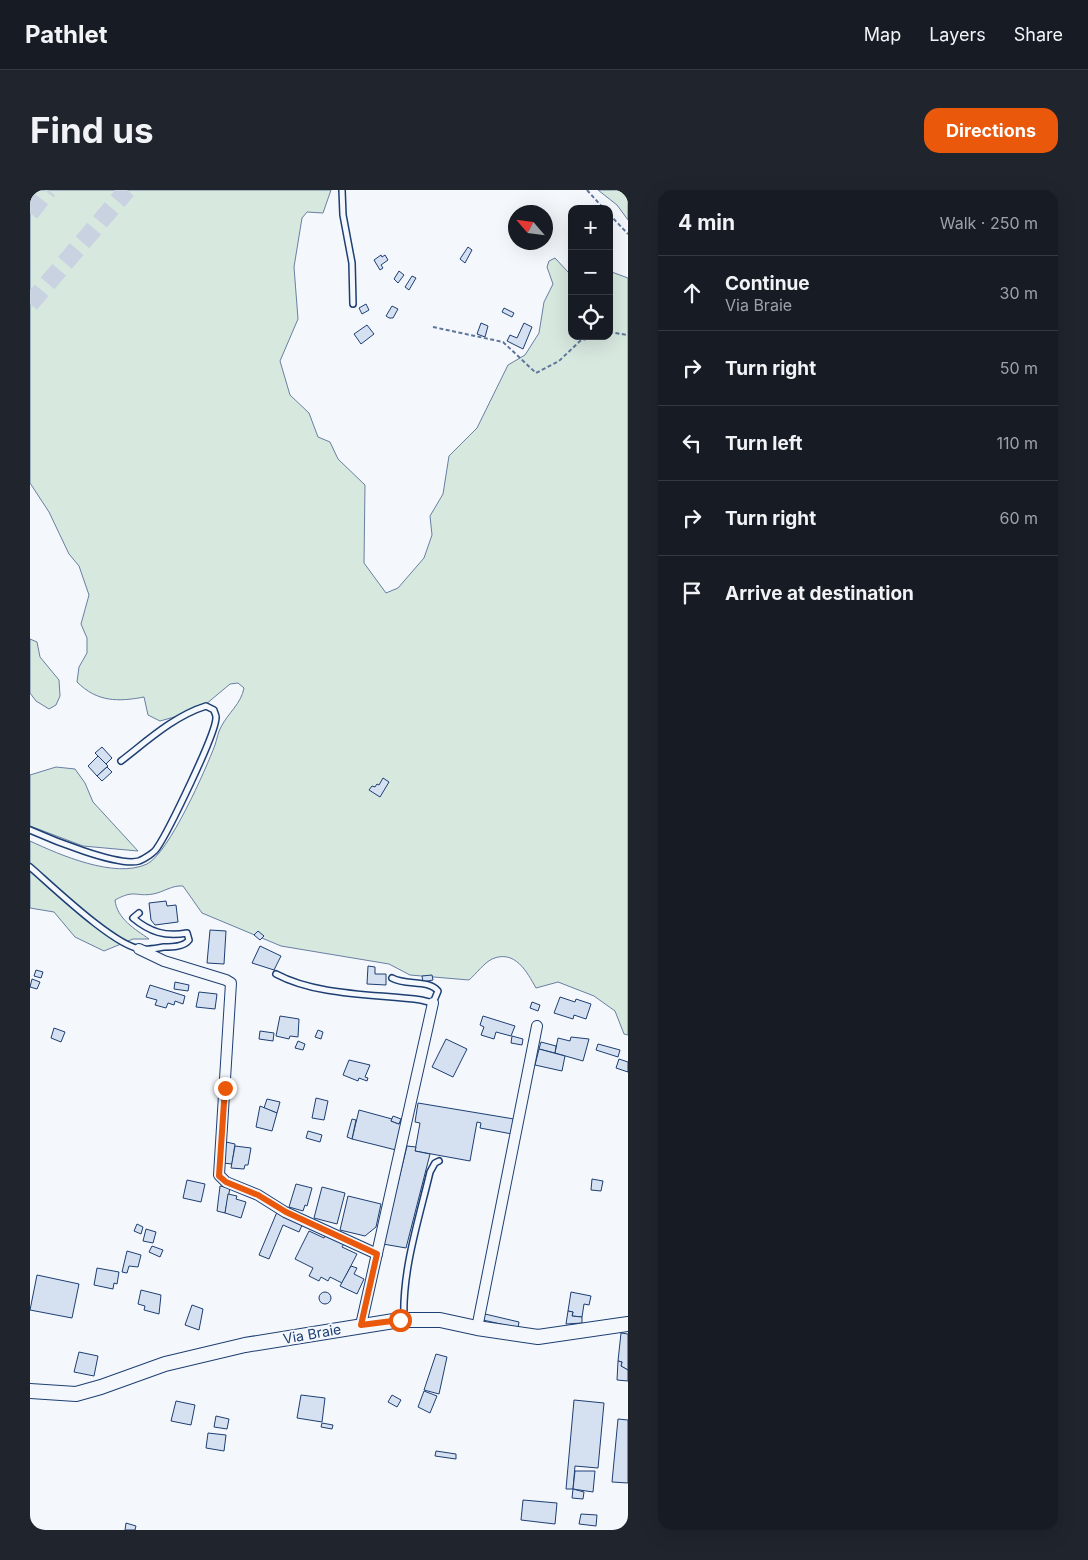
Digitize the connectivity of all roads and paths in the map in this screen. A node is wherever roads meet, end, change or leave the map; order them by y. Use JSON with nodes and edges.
{"nodes":[{"id":1,"x":342,"y":190,"type":"edge"},
{"id":2,"x":587,"y":190,"type":"edge"},
{"id":3,"x":600,"y":205,"type":"edge"},
{"id":4,"x":613,"y":218,"type":"edge"},
{"id":5,"x":628,"y":234,"type":"edge"},
{"id":6,"x":353,"y":304,"type":"dead end"},
{"id":7,"x":433,"y":327,"type":"dead end"},
{"id":8,"x":613,"y":333,"type":"edge"},
{"id":9,"x":628,"y":335,"type":"edge"},
{"id":10,"x":583,"y":340,"type":"edge"},
{"id":11,"x":121,"y":761,"type":"dead end"},
{"id":12,"x":30,"y":830,"type":"edge"},
{"id":13,"x":30,"y":867,"type":"edge"},
{"id":14,"x":139,"y":913,"type":"dead end"},
{"id":15,"x":140,"y":949,"type":"junction"},
{"id":16,"x":276,"y":974,"type":"dead end"},
{"id":17,"x":392,"y":978,"type":"dead end"},
{"id":18,"x":433,"y":1003,"type":"junction"},
{"id":19,"x":536,"y":1026,"type":"dead end"},
{"id":20,"x":439,"y":1161,"type":"dead end"},
{"id":21,"x":377,"y":1254,"type":"junction"},
{"id":22,"x":404,"y":1320,"type":"junction"},
{"id":23,"x":628,"y":1324,"type":"edge"},
{"id":24,"x":361,"y":1325,"type":"junction"},
{"id":25,"x":477,"y":1328,"type":"junction"},
{"id":26,"x":30,"y":1391,"type":"edge"}],
"edges":[{"from":1,"to":6,"type":"lane"},
{"from":2,"to":3,"type":"path"},
{"from":4,"to":5,"type":"path"},
{"from":7,"to":10,"type":"path"},
{"from":8,"to":9,"type":"path"},
{"from":11,"to":12,"type":"lane"},
{"from":13,"to":15,"type":"lane"},
{"from":14,"to":15,"type":"lane"},
{"from":15,"to":21,"type":"street"},
{"from":16,"to":18,"type":"lane"},
{"from":17,"to":18,"type":"lane"},
{"from":18,"to":21,"type":"street"},
{"from":19,"to":25,"type":"street"},
{"from":20,"to":22,"type":"lane"},
{"from":21,"to":24,"type":"street"},
{"from":22,"to":24,"type":"street","name":"Via Braie"},
{"from":22,"to":25,"type":"street","name":"Via Braie"},
{"from":23,"to":25,"type":"street","name":"Via Braie"},
{"from":24,"to":26,"type":"street","name":"Via Braie"}]}
